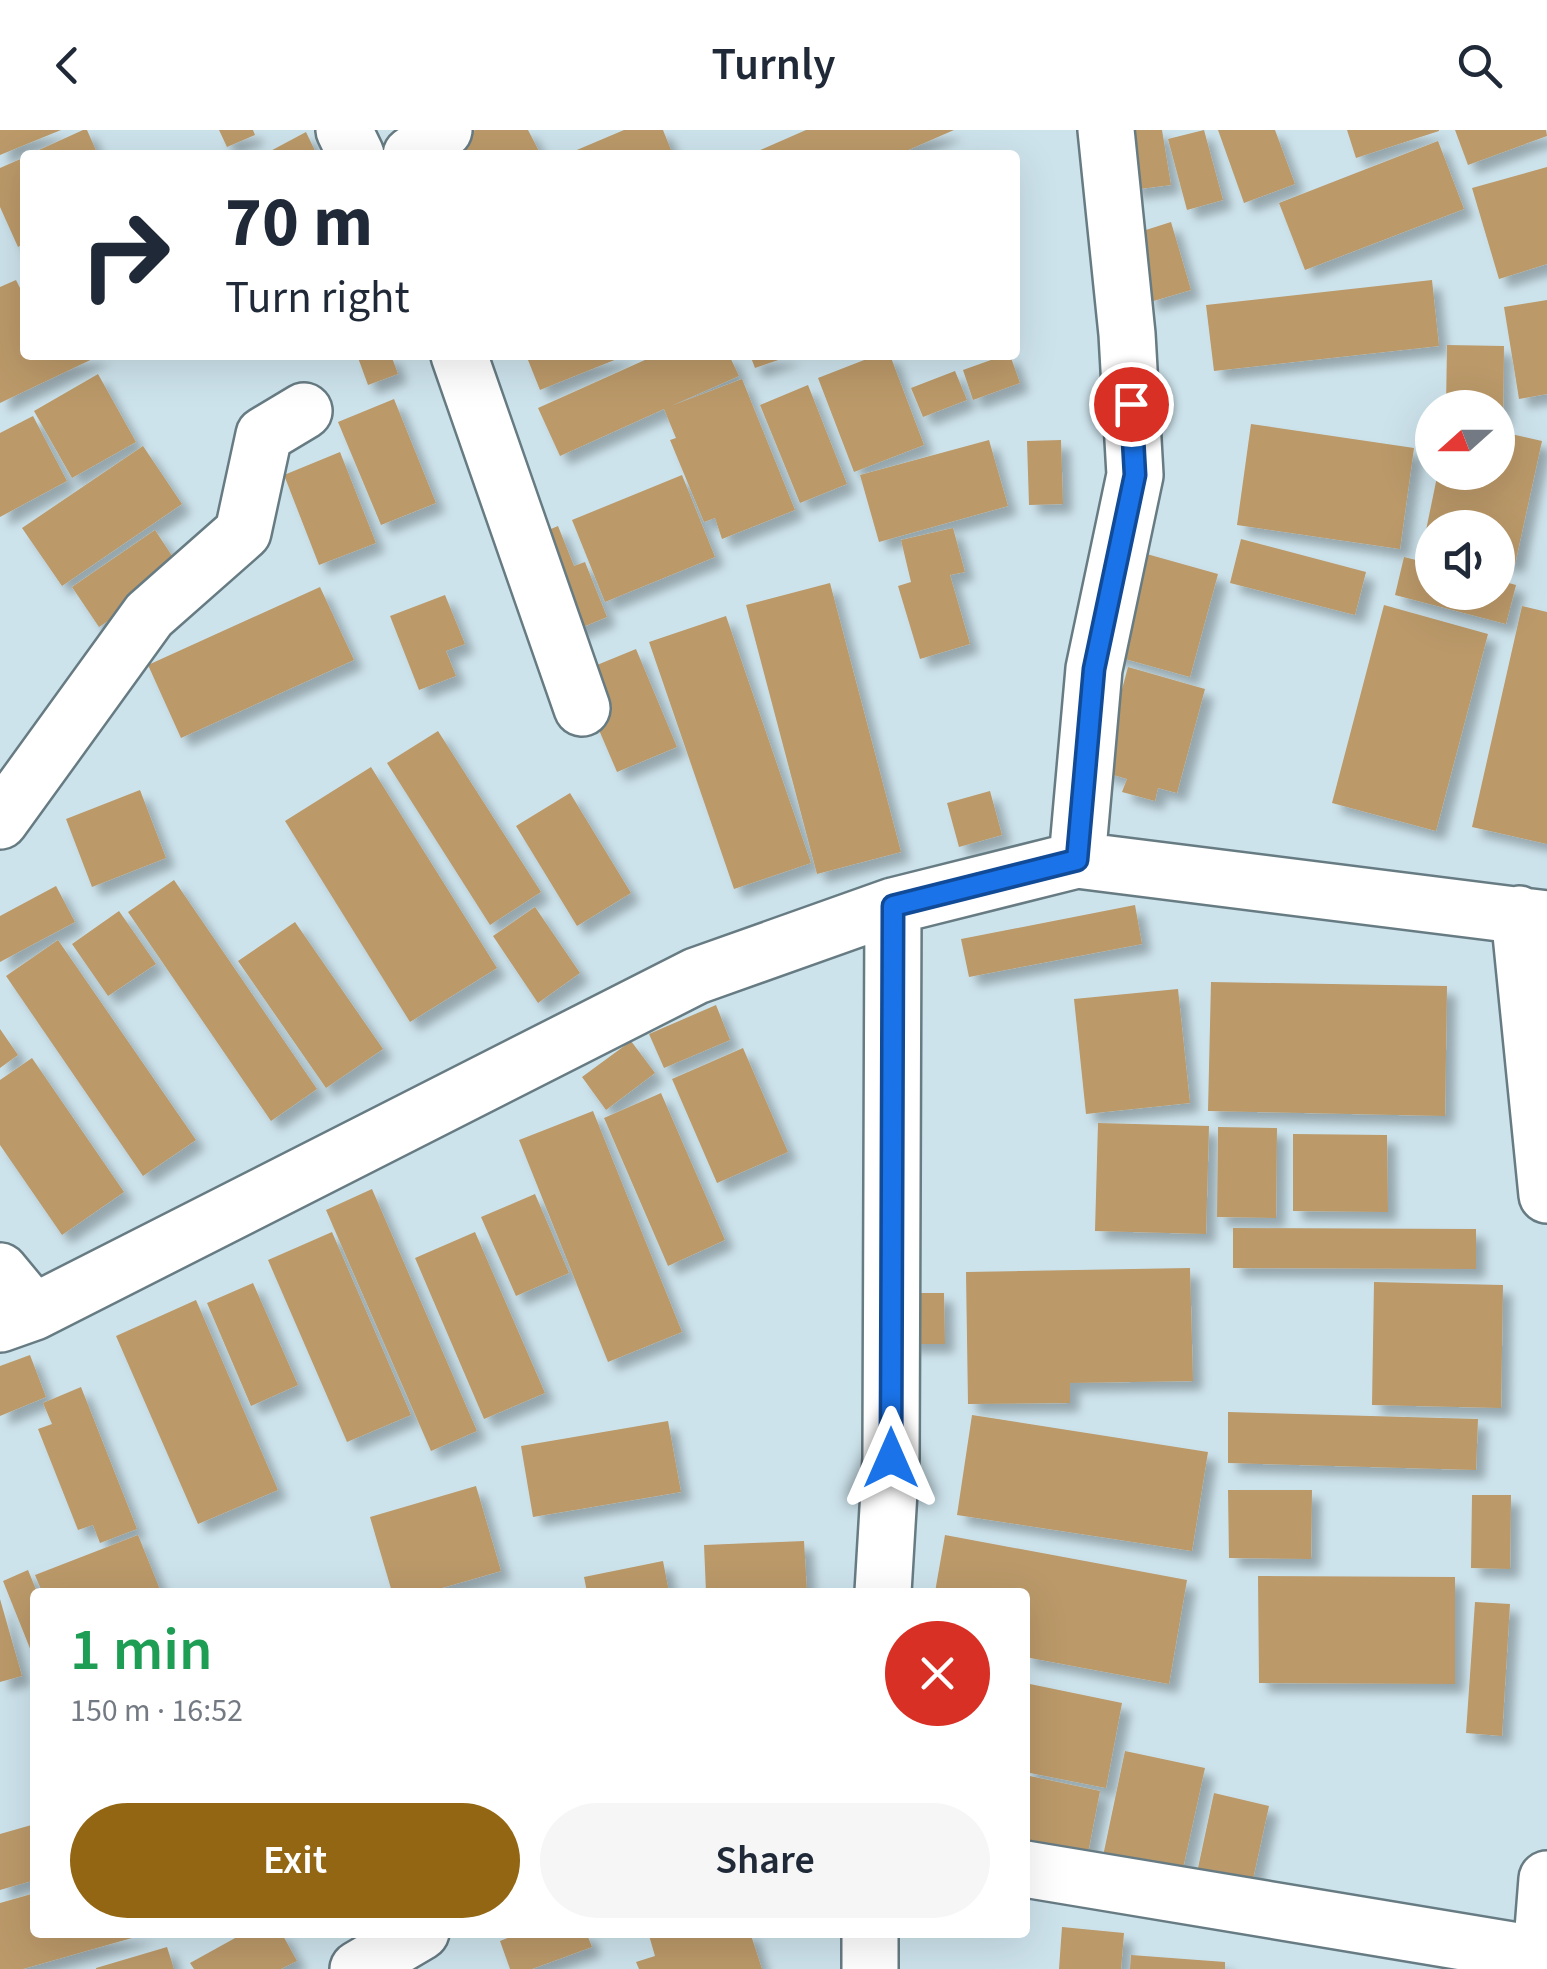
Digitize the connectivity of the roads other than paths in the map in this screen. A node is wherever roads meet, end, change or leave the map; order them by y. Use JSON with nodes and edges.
{"nodes":[{"id":1,"x":444,"y":130,"type":"edge"},
{"id":2,"x":1106,"y":130,"type":"edge"},
{"id":3,"x":417,"y":150,"type":"edge"},
{"id":4,"x":461,"y":360,"type":"edge"},
{"id":5,"x":304,"y":411,"type":"dead end"},
{"id":6,"x":582,"y":708,"type":"dead end"},
{"id":7,"x":0,"y":822,"type":"edge"},
{"id":8,"x":1077,"y":860,"type":"junction"},
{"id":9,"x":893,"y":906,"type":"junction"},
{"id":10,"x":1533,"y":916,"type":"edge"},
{"id":11,"x":1547,"y":1195,"type":"edge"},
{"id":12,"x":0,"y":1270,"type":"edge"},
{"id":13,"x":17,"y":1318,"type":"edge"},
{"id":14,"x":883,"y":1588,"type":"edge"},
{"id":15,"x":1030,"y":1870,"type":"edge"},
{"id":16,"x":1547,"y":1879,"type":"edge"},
{"id":17,"x":411,"y":1938,"type":"edge"},
{"id":18,"x":870,"y":1938,"type":"edge"},
{"id":19,"x":1544,"y":1956,"type":"edge"},
{"id":20,"x":358,"y":1969,"type":"edge"},
{"id":21,"x":870,"y":1969,"type":"edge"}],
"edges":[{"from":1,"to":3,"type":"street"},
{"from":2,"to":8,"type":"street"},
{"from":4,"to":6,"type":"street"},
{"from":5,"to":7,"type":"street"},
{"from":8,"to":9,"type":"street"},
{"from":8,"to":10,"type":"street"},
{"from":9,"to":13,"type":"street"},
{"from":9,"to":14,"type":"street"},
{"from":10,"to":11,"type":"street"},
{"from":12,"to":13,"type":"street"},
{"from":15,"to":19,"type":"street"},
{"from":16,"to":19,"type":"street"},
{"from":17,"to":20,"type":"street"},
{"from":18,"to":21,"type":"street"}]}
